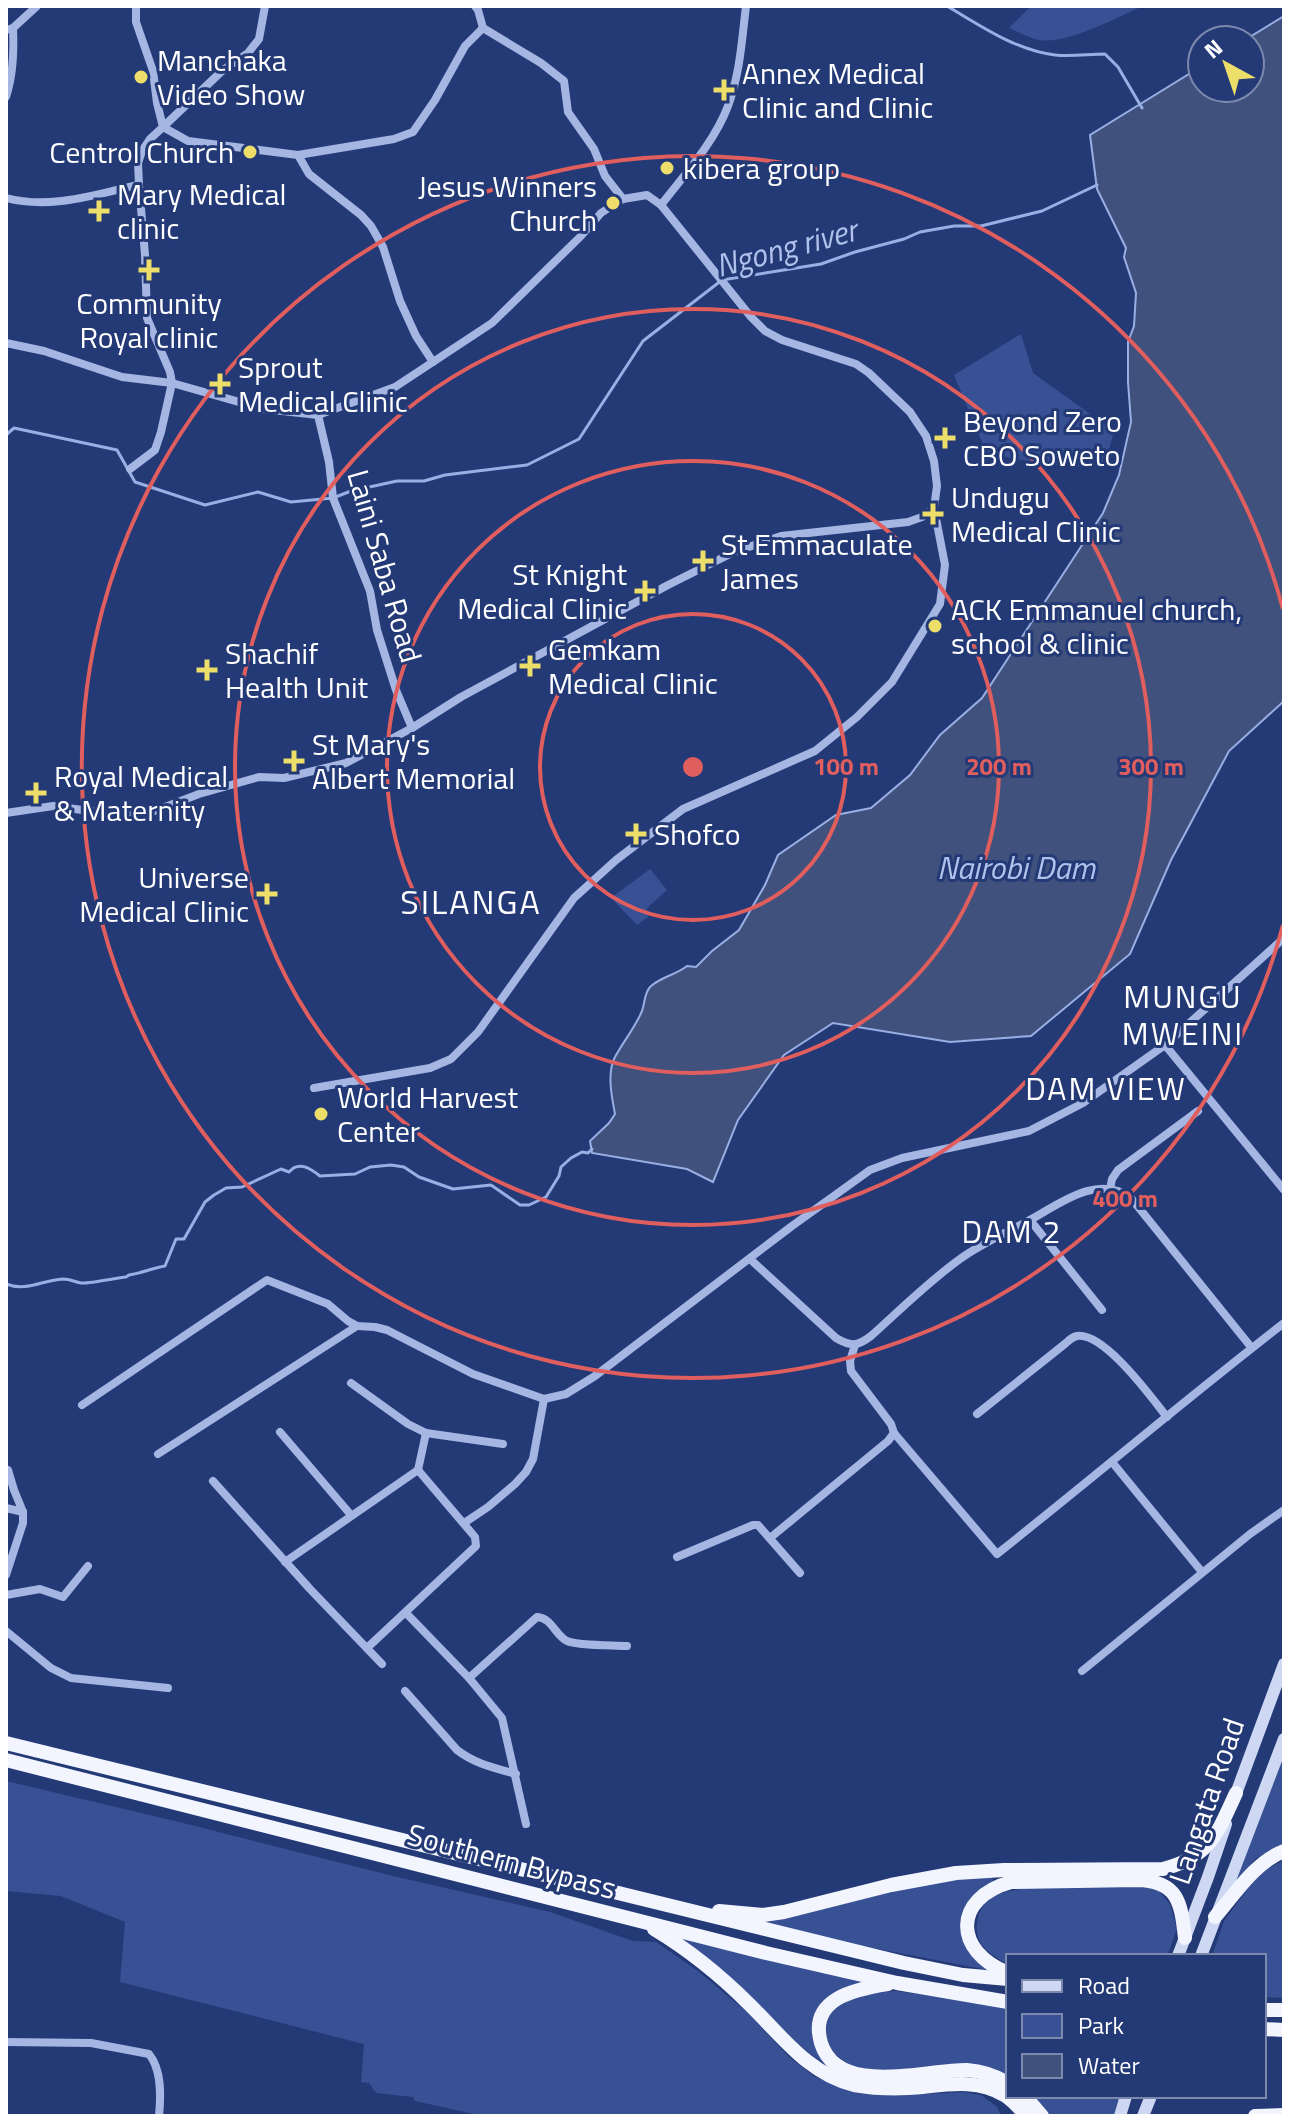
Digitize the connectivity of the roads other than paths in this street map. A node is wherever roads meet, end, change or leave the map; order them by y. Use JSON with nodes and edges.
{"nodes":[{"id":1,"x":37,"y":6,"type":"edge"},
{"id":2,"x":136,"y":6,"type":"edge"},
{"id":3,"x":265,"y":6,"type":"edge"},
{"id":4,"x":475,"y":6,"type":"edge"},
{"id":5,"x":746,"y":6,"type":"edge"},
{"id":6,"x":483,"y":28,"type":"junction"},
{"id":7,"x":10,"y":29,"type":"edge"},
{"id":8,"x":6,"y":97,"type":"edge"},
{"id":9,"x":163,"y":127,"type":"junction"},
{"id":10,"x":298,"y":155,"type":"junction"},
{"id":11,"x":139,"y":185,"type":"junction"},
{"id":12,"x":6,"y":198,"type":"edge"},
{"id":13,"x":623,"y":199,"type":"junction"},
{"id":14,"x":661,"y":205,"type":"junction"},
{"id":15,"x":6,"y":343,"type":"edge"},
{"id":16,"x":433,"y":362,"type":"junction"},
{"id":17,"x":172,"y":383,"type":"junction"},
{"id":18,"x":318,"y":415,"type":"junction"},
{"id":19,"x":132,"y":467,"type":"dead end"},
{"id":20,"x":934,"y":508,"type":"junction"},
{"id":21,"x":412,"y":728,"type":"junction"},
{"id":22,"x":6,"y":813,"type":"edge"},
{"id":23,"x":1284,"y":938,"type":"edge"},
{"id":24,"x":1276,"y":948,"type":"junction"},
{"id":25,"x":1284,"y":958,"type":"edge"},
{"id":26,"x":1165,"y":1045,"type":"junction"},
{"id":27,"x":314,"y":1088,"type":"dead end"},
{"id":28,"x":1198,"y":1111,"type":"dead end"},
{"id":29,"x":1110,"y":1189,"type":"junction"},
{"id":30,"x":1284,"y":1190,"type":"edge"},
{"id":31,"x":1030,"y":1220,"type":"junction"},
{"id":32,"x":750,"y":1259,"type":"junction"},
{"id":33,"x":1102,"y":1310,"type":"dead end"},
{"id":34,"x":1284,"y":1323,"type":"edge"},
{"id":35,"x":357,"y":1326,"type":"junction"},
{"id":36,"x":855,"y":1345,"type":"junction"},
{"id":37,"x":1251,"y":1347,"type":"junction"},
{"id":38,"x":351,"y":1383,"type":"dead end"},
{"id":39,"x":544,"y":1399,"type":"junction"},
{"id":40,"x":82,"y":1405,"type":"dead end"},
{"id":41,"x":977,"y":1414,"type":"dead end"},
{"id":42,"x":1167,"y":1417,"type":"junction"},
{"id":43,"x":280,"y":1432,"type":"dead end"},
{"id":44,"x":426,"y":1433,"type":"junction"},
{"id":45,"x":894,"y":1433,"type":"junction"},
{"id":46,"x":503,"y":1444,"type":"dead end"},
{"id":47,"x":158,"y":1454,"type":"dead end"},
{"id":48,"x":1112,"y":1462,"type":"junction"},
{"id":49,"x":6,"y":1469,"type":"edge"},
{"id":50,"x":418,"y":1470,"type":"junction"},
{"id":51,"x":213,"y":1481,"type":"dead end"},
{"id":52,"x":6,"y":1508,"type":"edge"},
{"id":53,"x":1284,"y":1510,"type":"edge"},
{"id":54,"x":23,"y":1512,"type":"junction"},
{"id":55,"x":351,"y":1515,"type":"junction"},
{"id":56,"x":464,"y":1523,"type":"junction"},
{"id":57,"x":770,"y":1538,"type":"junction"},
{"id":58,"x":677,"y":1557,"type":"dead end"},
{"id":59,"x":285,"y":1562,"type":"junction"},
{"id":60,"x":88,"y":1566,"type":"dead end"},
{"id":61,"x":1202,"y":1572,"type":"junction"},
{"id":62,"x":800,"y":1573,"type":"dead end"},
{"id":63,"x":6,"y":1575,"type":"edge"},
{"id":64,"x":6,"y":1595,"type":"edge"},
{"id":65,"x":406,"y":1613,"type":"junction"},
{"id":66,"x":6,"y":1631,"type":"edge"},
{"id":67,"x":627,"y":1646,"type":"dead end"},
{"id":68,"x":367,"y":1648,"type":"junction"},
{"id":69,"x":382,"y":1664,"type":"dead end"},
{"id":70,"x":1284,"y":1664,"type":"edge"},
{"id":71,"x":1082,"y":1671,"type":"dead end"},
{"id":72,"x":469,"y":1678,"type":"junction"},
{"id":73,"x":168,"y":1688,"type":"dead end"},
{"id":74,"x":405,"y":1691,"type":"dead end"},
{"id":75,"x":1284,"y":1739,"type":"edge"},
{"id":76,"x":6,"y":1743,"type":"edge"},
{"id":77,"x":6,"y":1760,"type":"edge"},
{"id":78,"x":516,"y":1774,"type":"junction"},
{"id":79,"x":1236,"y":1793,"type":"junction"},
{"id":80,"x":526,"y":1824,"type":"dead end"},
{"id":81,"x":1284,"y":1851,"type":"edge"},
{"id":82,"x":639,"y":1900,"type":"junction"},
{"id":83,"x":1215,"y":1917,"type":"junction"},
{"id":84,"x":641,"y":1921,"type":"junction"},
{"id":85,"x":1185,"y":1938,"type":"junction"},
{"id":86,"x":1179,"y":1954,"type":"edge"},
{"id":87,"x":1202,"y":1954,"type":"edge"},
{"id":88,"x":1006,"y":1972,"type":"edge"},
{"id":89,"x":1006,"y":1979,"type":"edge"},
{"id":90,"x":897,"y":1983,"type":"junction"},
{"id":91,"x":1006,"y":2002,"type":"edge"},
{"id":92,"x":6,"y":2042,"type":"edge"},
{"id":93,"x":1006,"y":2082,"type":"edge"},
{"id":94,"x":1006,"y":2096,"type":"edge"},
{"id":95,"x":1008,"y":2098,"type":"edge"},
{"id":96,"x":1027,"y":2098,"type":"edge"},
{"id":97,"x":1284,"y":2115,"type":"edge"},
{"id":98,"x":159,"y":2116,"type":"edge"},
{"id":99,"x":1026,"y":2116,"type":"edge"},
{"id":100,"x":1042,"y":2116,"type":"edge"},
{"id":101,"x":1255,"y":2116,"type":"edge"}],
"edges":[{"from":1,"to":7,"type":"street"},
{"from":2,"to":9,"type":"street"},
{"from":3,"to":9,"type":"street"},
{"from":4,"to":6,"type":"street"},
{"from":5,"to":14,"type":"street"},
{"from":6,"to":10,"type":"street"},
{"from":6,"to":13,"type":"street"},
{"from":7,"to":8,"type":"street"},
{"from":9,"to":10,"type":"street"},
{"from":9,"to":11,"type":"street"},
{"from":10,"to":16,"type":"street"},
{"from":11,"to":12,"type":"street"},
{"from":11,"to":17,"type":"street"},
{"from":13,"to":14,"type":"street"},
{"from":13,"to":16,"type":"street"},
{"from":14,"to":20,"type":"street"},
{"from":15,"to":17,"type":"street"},
{"from":16,"to":18,"type":"street"},
{"from":17,"to":18,"type":"street"},
{"from":17,"to":19,"type":"street"},
{"from":18,"to":21,"type":"street","name":"Laini Saba Road"},
{"from":20,"to":21,"type":"street"},
{"from":20,"to":27,"type":"street"},
{"from":21,"to":22,"type":"street"},
{"from":23,"to":24,"type":"street"},
{"from":24,"to":25,"type":"street"},
{"from":24,"to":26,"type":"street"},
{"from":26,"to":30,"type":"street"},
{"from":26,"to":32,"type":"street"},
{"from":28,"to":29,"type":"street"},
{"from":29,"to":31,"type":"street"},
{"from":29,"to":37,"type":"street"},
{"from":31,"to":33,"type":"street"},
{"from":31,"to":36,"type":"street"},
{"from":32,"to":36,"type":"street"},
{"from":32,"to":39,"type":"street"},
{"from":34,"to":37,"type":"street"},
{"from":35,"to":39,"type":"street"},
{"from":35,"to":40,"type":"street"},
{"from":35,"to":47,"type":"street"},
{"from":36,"to":45,"type":"street"},
{"from":37,"to":42,"type":"street"},
{"from":38,"to":44,"type":"street"},
{"from":39,"to":56,"type":"street"},
{"from":41,"to":42,"type":"street"},
{"from":42,"to":48,"type":"street"},
{"from":43,"to":55,"type":"street"},
{"from":44,"to":46,"type":"street"},
{"from":44,"to":50,"type":"street"},
{"from":45,"to":48,"type":"street"},
{"from":45,"to":57,"type":"street"},
{"from":48,"to":61,"type":"street"},
{"from":49,"to":54,"type":"street"},
{"from":50,"to":55,"type":"street"},
{"from":50,"to":56,"type":"street"},
{"from":51,"to":59,"type":"street"},
{"from":52,"to":54,"type":"street"},
{"from":53,"to":61,"type":"street"},
{"from":54,"to":63,"type":"street"},
{"from":55,"to":59,"type":"street"},
{"from":56,"to":65,"type":"street"},
{"from":57,"to":58,"type":"street"},
{"from":57,"to":62,"type":"street"},
{"from":59,"to":68,"type":"street"},
{"from":60,"to":64,"type":"street"},
{"from":61,"to":71,"type":"street"},
{"from":65,"to":68,"type":"street"},
{"from":65,"to":72,"type":"street"},
{"from":66,"to":73,"type":"street"},
{"from":67,"to":72,"type":"street"},
{"from":68,"to":69,"type":"street"},
{"from":70,"to":79,"type":"main road","name":"Langata Road"},
{"from":72,"to":78,"type":"street"},
{"from":74,"to":78,"type":"street"},
{"from":75,"to":83,"type":"main road","name":"Langata Road"},
{"from":76,"to":82,"type":"highway","name":"Southern Bypass"},
{"from":77,"to":84,"type":"highway","name":"Southern Bypass"},
{"from":78,"to":80,"type":"street"},
{"from":79,"to":82,"type":"highway"},
{"from":79,"to":85,"type":"main road","name":"Langata Road"},
{"from":81,"to":83,"type":"highway"},
{"from":82,"to":89,"type":"highway","name":"Southern Bypass"},
{"from":83,"to":87,"type":"main road","name":"Langata Road"},
{"from":84,"to":90,"type":"highway","name":"Southern Bypass"},
{"from":84,"to":94,"type":"highway"},
{"from":85,"to":86,"type":"main road","name":"Langata Road"},
{"from":85,"to":88,"type":"highway"},
{"from":90,"to":91,"type":"highway","name":"Southern Bypass"},
{"from":90,"to":93,"type":"highway"},
{"from":92,"to":98,"type":"street"},
{"from":95,"to":99,"type":"highway"},
{"from":96,"to":100,"type":"highway"},
{"from":97,"to":101,"type":"highway"}]}
